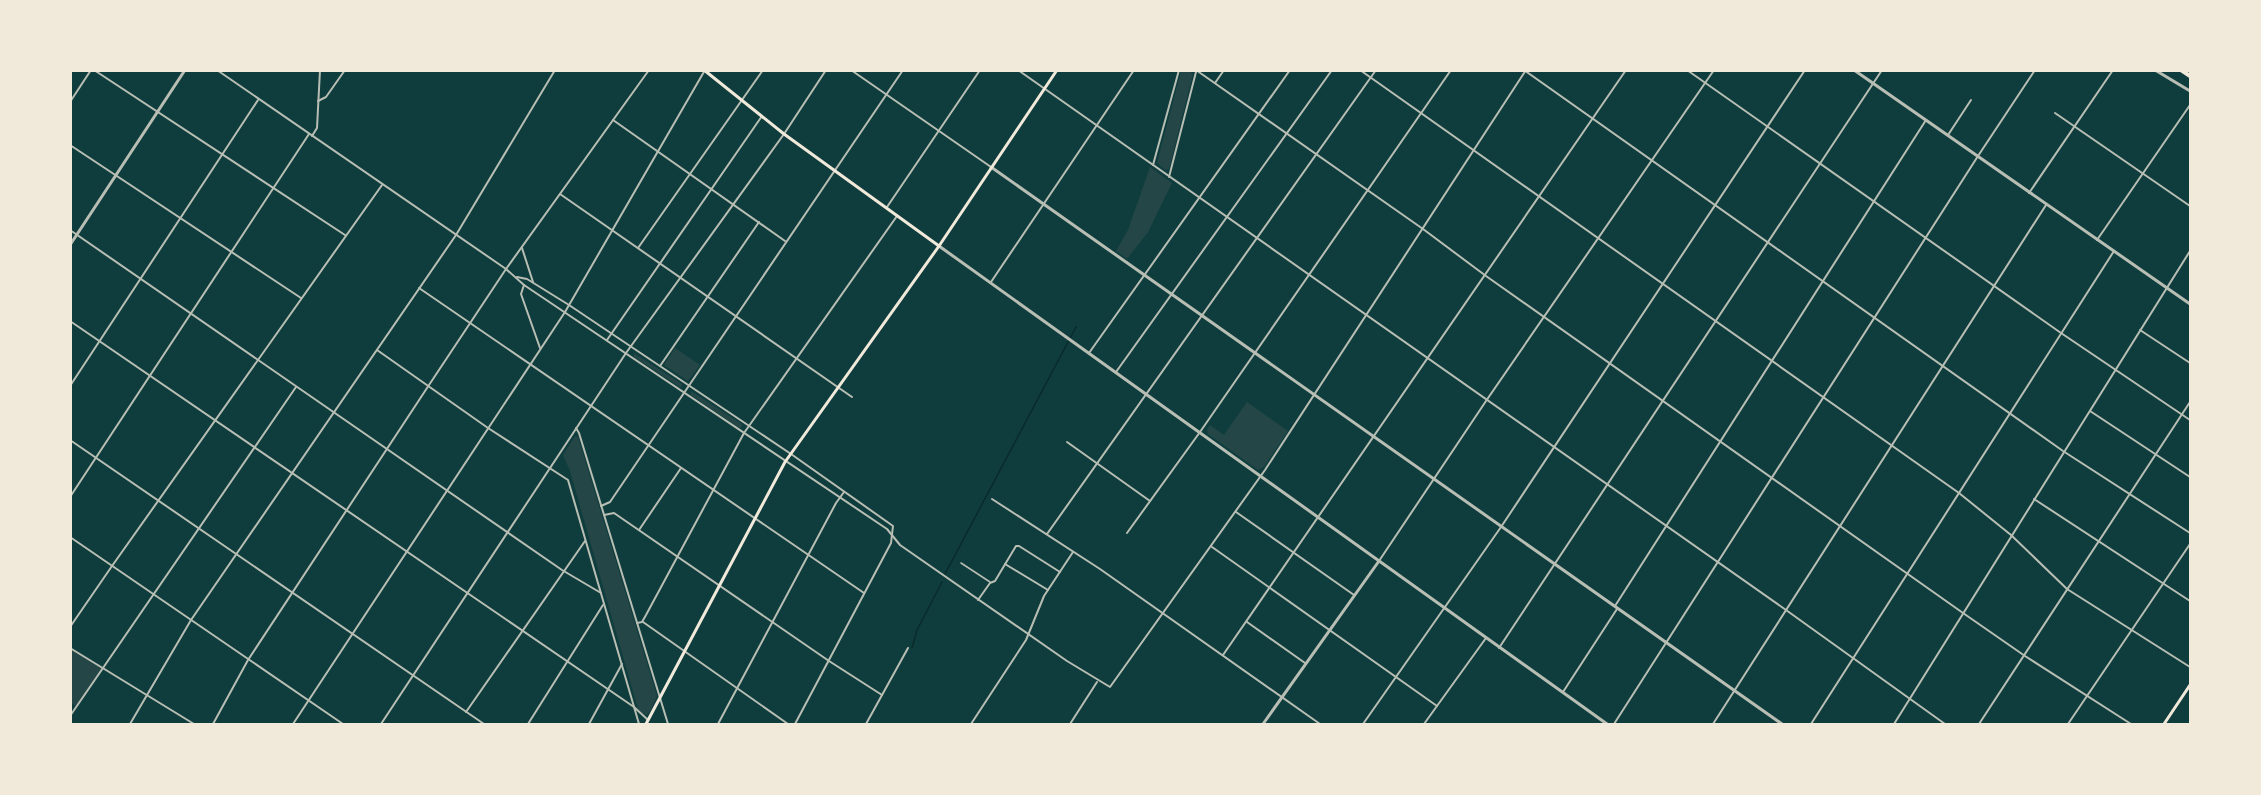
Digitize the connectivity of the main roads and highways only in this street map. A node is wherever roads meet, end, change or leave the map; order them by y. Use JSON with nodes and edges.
{"nodes":[{"id":1,"x":1057,"y":70,"type":"edge"},
{"id":2,"x":2181,"y":70,"type":"edge"},
{"id":3,"x":705,"y":71,"type":"edge"},
{"id":4,"x":2190,"y":76,"type":"edge"},
{"id":5,"x":939,"y":246,"type":"junction"},
{"id":6,"x":2190,"y":685,"type":"edge"},
{"id":7,"x":647,"y":723,"type":"edge"},
{"id":8,"x":2164,"y":724,"type":"edge"}],
"edges":[{"from":1,"to":5,"type":"main road"},
{"from":2,"to":4,"type":"main road"},
{"from":3,"to":5,"type":"main road"},
{"from":5,"to":7,"type":"main road"},
{"from":6,"to":8,"type":"main road"}]}
